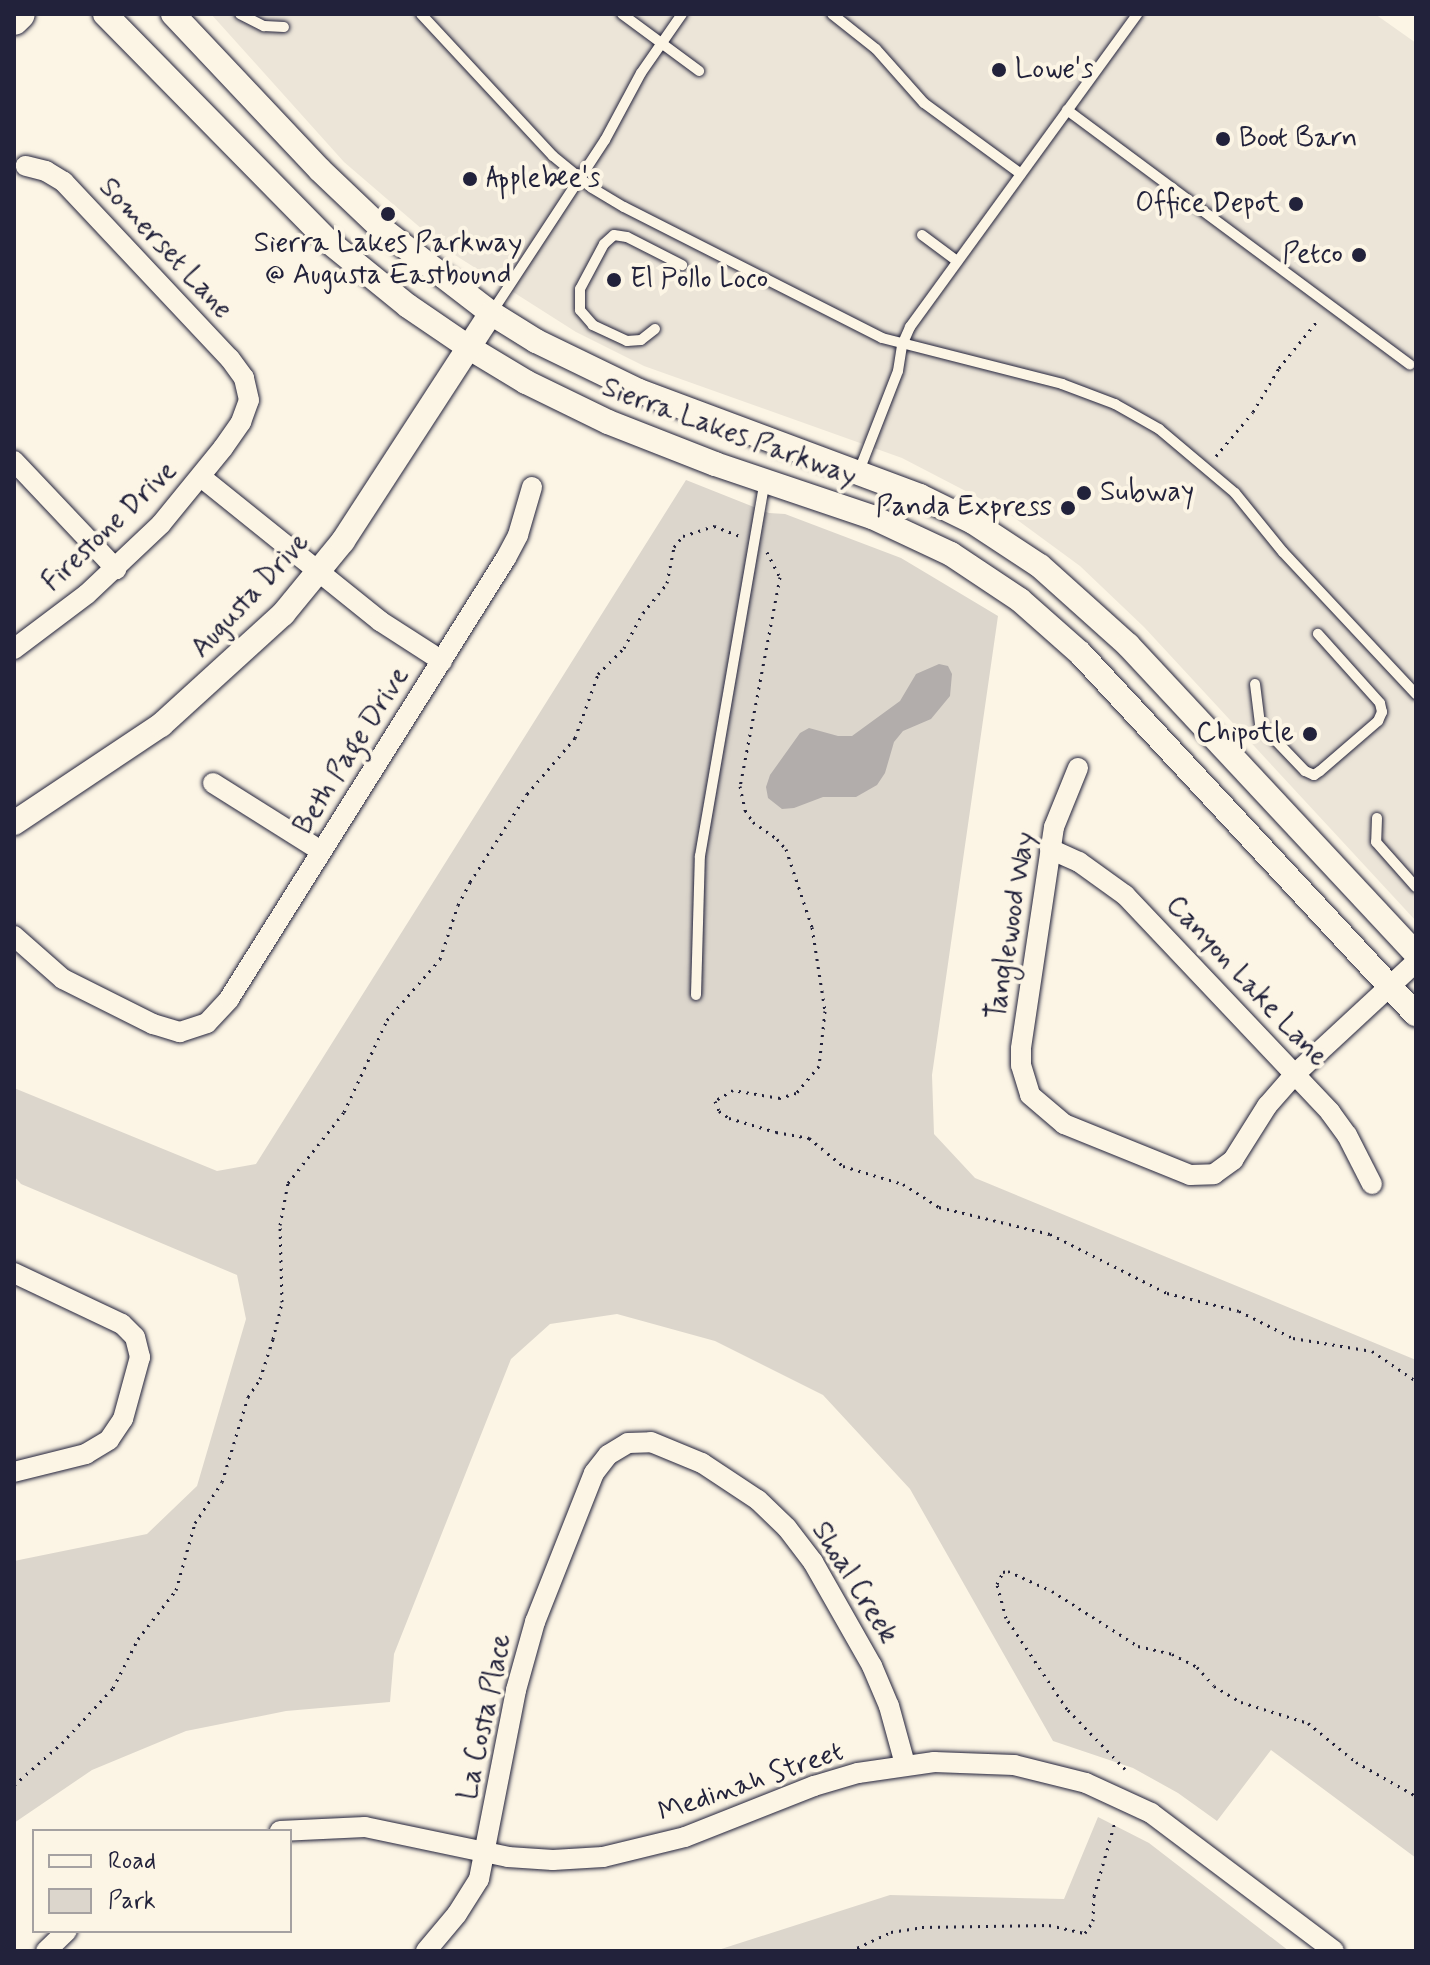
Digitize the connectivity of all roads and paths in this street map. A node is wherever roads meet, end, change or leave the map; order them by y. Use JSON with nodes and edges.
{"nodes":[{"id":1,"x":20,"y":14,"type":"edge"},
{"id":2,"x":105,"y":14,"type":"edge"},
{"id":3,"x":173,"y":14,"type":"edge"},
{"id":4,"x":240,"y":14,"type":"edge"},
{"id":5,"x":421,"y":14,"type":"edge"},
{"id":6,"x":622,"y":14,"type":"edge"},
{"id":7,"x":682,"y":14,"type":"edge"},
{"id":8,"x":832,"y":14,"type":"edge"},
{"id":9,"x":1137,"y":14,"type":"edge"},
{"id":10,"x":14,"y":20,"type":"edge"},
{"id":11,"x":284,"y":27,"type":"dead end"},
{"id":12,"x":662,"y":43,"type":"junction"},
{"id":13,"x":699,"y":71,"type":"dead end"},
{"id":14,"x":1067,"y":110,"type":"junction"},
{"id":15,"x":26,"y":166,"type":"dead end"},
{"id":16,"x":1021,"y":174,"type":"junction"},
{"id":17,"x":578,"y":178,"type":"junction"},
{"id":18,"x":922,"y":235,"type":"dead end"},
{"id":19,"x":957,"y":261,"type":"junction"},
{"id":20,"x":682,"y":265,"type":"dead end"},
{"id":21,"x":491,"y":313,"type":"junction"},
{"id":22,"x":1317,"y":321,"type":"dead end"},
{"id":23,"x":655,"y":329,"type":"dead end"},
{"id":24,"x":902,"y":345,"type":"junction"},
{"id":25,"x":468,"y":347,"type":"junction"},
{"id":26,"x":1410,"y":365,"type":"dead end"},
{"id":27,"x":248,"y":389,"type":"joint"},
{"id":28,"x":1216,"y":456,"type":"dead end"},
{"id":29,"x":14,"y":461,"type":"edge"},
{"id":30,"x":859,"y":471,"type":"junction"},
{"id":31,"x":201,"y":477,"type":"junction"},
{"id":32,"x":765,"y":481,"type":"junction"},
{"id":33,"x":532,"y":487,"type":"dead end"},
{"id":34,"x":754,"y":544,"type":"junction"},
{"id":35,"x":116,"y":569,"type":"junction"},
{"id":36,"x":319,"y":572,"type":"junction"},
{"id":37,"x":1318,"y":634,"type":"dead end"},
{"id":38,"x":14,"y":649,"type":"edge"},
{"id":39,"x":442,"y":661,"type":"junction"},
{"id":40,"x":1255,"y":684,"type":"dead end"},
{"id":41,"x":1416,"y":694,"type":"edge"},
{"id":42,"x":1078,"y":768,"type":"dead end"},
{"id":43,"x":213,"y":783,"type":"dead end"},
{"id":44,"x":1377,"y":818,"type":"dead end"},
{"id":45,"x":14,"y":823,"type":"edge"},
{"id":46,"x":1050,"y":849,"type":"junction"},
{"id":47,"x":321,"y":851,"type":"junction"},
{"id":48,"x":1416,"y":887,"type":"edge"},
{"id":49,"x":14,"y":936,"type":"edge"},
{"id":50,"x":1416,"y":954,"type":"edge"},
{"id":51,"x":1416,"y":962,"type":"edge"},
{"id":52,"x":1389,"y":985,"type":"junction"},
{"id":53,"x":696,"y":995,"type":"dead end"},
{"id":54,"x":1416,"y":1014,"type":"edge"},
{"id":55,"x":1295,"y":1074,"type":"junction"},
{"id":56,"x":1372,"y":1184,"type":"dead end"},
{"id":57,"x":14,"y":1273,"type":"edge"},
{"id":58,"x":1416,"y":1381,"type":"edge"},
{"id":59,"x":617,"y":1448,"type":"joint"},
{"id":60,"x":14,"y":1472,"type":"edge"},
{"id":61,"x":905,"y":1764,"type":"junction"},
{"id":62,"x":1125,"y":1769,"type":"dead end"},
{"id":63,"x":14,"y":1785,"type":"edge"},
{"id":64,"x":1416,"y":1796,"type":"edge"},
{"id":65,"x":1115,"y":1822,"type":"dead end"},
{"id":66,"x":292,"y":1830,"type":"edge"},
{"id":67,"x":487,"y":1853,"type":"junction"},
{"id":68,"x":65,"y":1933,"type":"edge"},
{"id":69,"x":46,"y":1951,"type":"edge"},
{"id":70,"x":426,"y":1951,"type":"edge"},
{"id":71,"x":850,"y":1951,"type":"edge"},
{"id":72,"x":1334,"y":1951,"type":"edge"}],
"edges":[{"from":1,"to":10,"type":"main road"},
{"from":2,"to":25,"type":"street","name":"Sierra Lakes Parkway"},
{"from":3,"to":21,"type":"street","name":"Sierra Lakes Parkway"},
{"from":4,"to":11,"type":"lane"},
{"from":5,"to":17,"type":"lane"},
{"from":6,"to":12,"type":"lane"},
{"from":7,"to":12,"type":"lane"},
{"from":8,"to":16,"type":"lane"},
{"from":9,"to":14,"type":"lane"},
{"from":12,"to":13,"type":"lane"},
{"from":12,"to":17,"type":"lane"},
{"from":14,"to":16,"type":"lane"},
{"from":14,"to":26,"type":"lane"},
{"from":15,"to":27,"type":"street","name":"Somerset Lane"},
{"from":16,"to":19,"type":"lane"},
{"from":17,"to":21,"type":"lane"},
{"from":17,"to":24,"type":"lane"},
{"from":18,"to":19,"type":"lane"},
{"from":19,"to":24,"type":"lane"},
{"from":20,"to":23,"type":"lane"},
{"from":21,"to":25,"type":"street","name":"Augusta Drive"},
{"from":21,"to":30,"type":"street","name":"Sierra Lakes Parkway"},
{"from":22,"to":28,"type":"path"},
{"from":24,"to":30,"type":"lane"},
{"from":24,"to":41,"type":"lane"},
{"from":25,"to":32,"type":"street","name":"Sierra Lakes Parkway"},
{"from":25,"to":36,"type":"street","name":"Augusta Drive"},
{"from":27,"to":31,"type":"street","name":"Firestone Drive"},
{"from":29,"to":35,"type":"street"},
{"from":30,"to":50,"type":"street","name":"Sierra Lakes Parkway"},
{"from":31,"to":35,"type":"street","name":"Firestone Drive"},
{"from":31,"to":36,"type":"street"},
{"from":32,"to":34,"type":"lane"},
{"from":32,"to":52,"type":"street","name":"Sierra Lakes Parkway"},
{"from":33,"to":39,"type":"street","name":"Beth Page Drive"},
{"from":34,"to":53,"type":"lane"},
{"from":34,"to":58,"type":"path"},
{"from":34,"to":63,"type":"path"},
{"from":35,"to":38,"type":"street","name":"Firestone Drive"},
{"from":36,"to":39,"type":"street"},
{"from":36,"to":45,"type":"street","name":"Augusta Drive"},
{"from":37,"to":40,"type":"lane"},
{"from":39,"to":47,"type":"street","name":"Beth Page Drive"},
{"from":42,"to":46,"type":"street","name":"Tanglewood Way"},
{"from":43,"to":47,"type":"street"},
{"from":44,"to":48,"type":"lane"},
{"from":46,"to":55,"type":"street","name":"Canyon Lake Lane"},
{"from":46,"to":55,"type":"street","name":"Tanglewood Way"},
{"from":47,"to":49,"type":"street","name":"Beth Page Drive"},
{"from":51,"to":52,"type":"street"},
{"from":52,"to":54,"type":"street","name":"Sierra Lakes Parkway"},
{"from":52,"to":55,"type":"street"},
{"from":55,"to":56,"type":"street","name":"Canyon Lake Lane"},
{"from":57,"to":60,"type":"street"},
{"from":59,"to":61,"type":"street","name":"Shoal Creek"},
{"from":59,"to":67,"type":"street","name":"La Costa Place"},
{"from":61,"to":67,"type":"street","name":"Medinah Street"},
{"from":61,"to":72,"type":"street","name":"Medinah Street"},
{"from":62,"to":64,"type":"path"},
{"from":65,"to":71,"type":"path"},
{"from":66,"to":67,"type":"street","name":"Medinah Street"},
{"from":67,"to":70,"type":"street","name":"La Costa Place"},
{"from":68,"to":69,"type":"street"}]}
